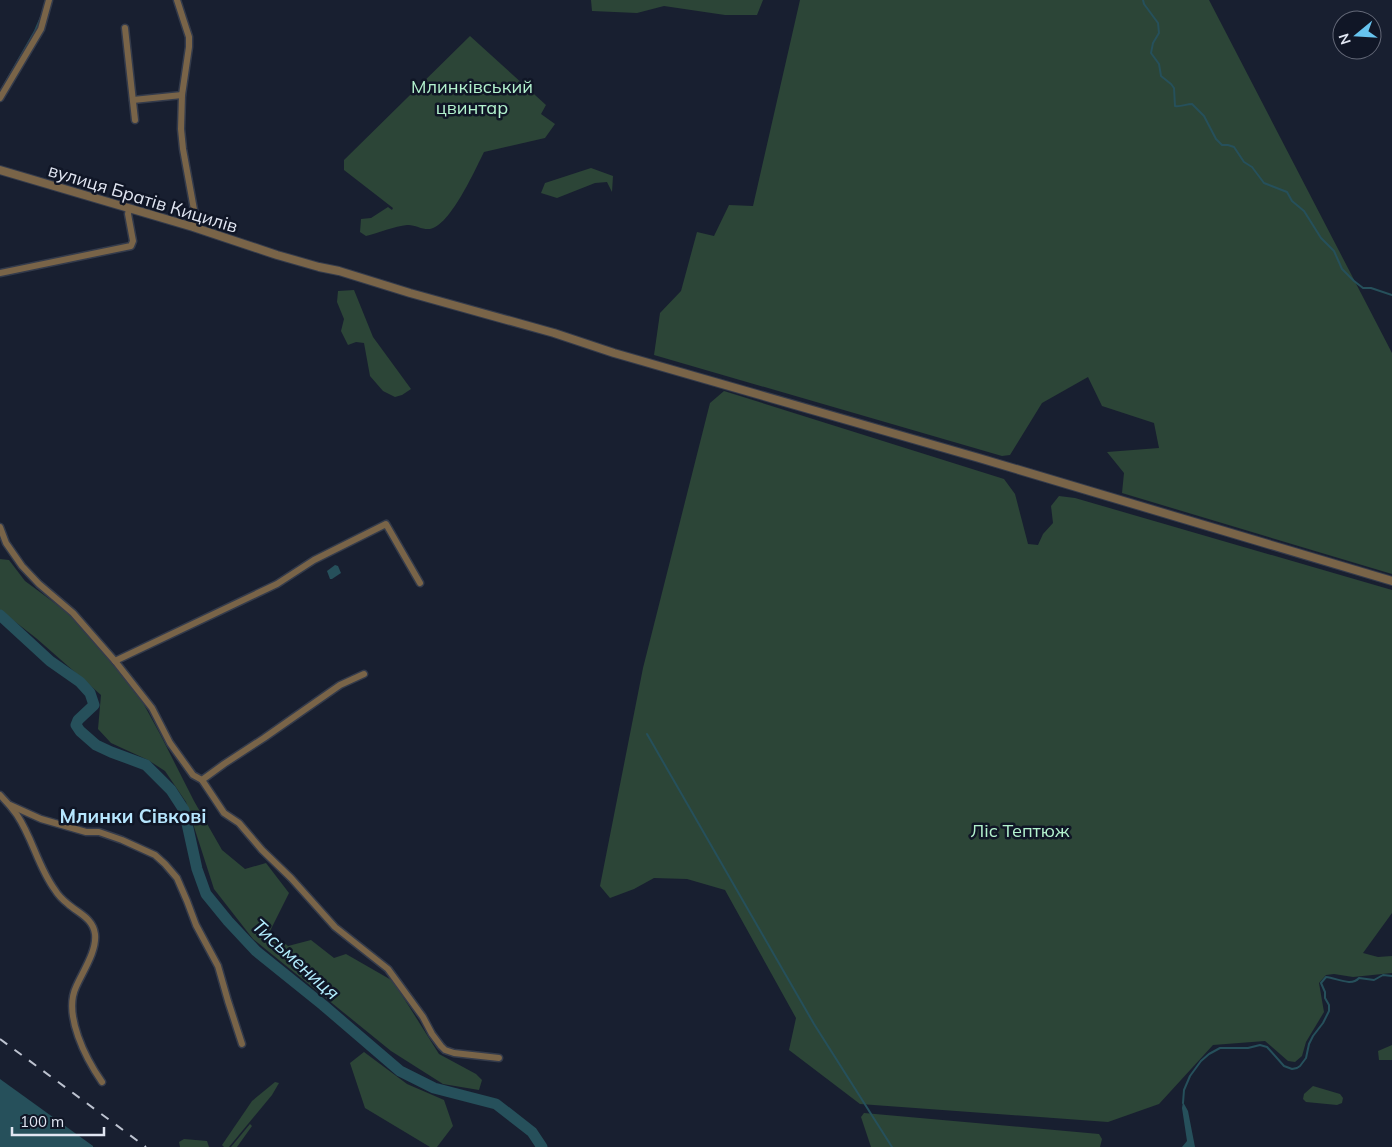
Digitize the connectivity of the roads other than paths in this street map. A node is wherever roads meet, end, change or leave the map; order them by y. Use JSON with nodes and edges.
{"nodes":[{"id":1,"x":49,"y":0,"type":"edge"},
{"id":2,"x":176,"y":0,"type":"edge"},
{"id":3,"x":125,"y":28,"type":"dead end"},
{"id":4,"x":182,"y":95,"type":"junction"},
{"id":5,"x":0,"y":98,"type":"edge"},
{"id":6,"x":133,"y":100,"type":"junction"},
{"id":7,"x":135,"y":120,"type":"dead end"},
{"id":8,"x":0,"y":170,"type":"edge"},
{"id":9,"x":129,"y":209,"type":"junction"},
{"id":10,"x":193,"y":227,"type":"junction"},
{"id":11,"x":0,"y":273,"type":"edge"},
{"id":12,"x":0,"y":528,"type":"edge"},
{"id":13,"x":1392,"y":581,"type":"edge"},
{"id":14,"x":420,"y":583,"type":"dead end"},
{"id":15,"x":115,"y":661,"type":"junction"},
{"id":16,"x":364,"y":674,"type":"dead end"},
{"id":17,"x":202,"y":780,"type":"junction"},
{"id":18,"x":0,"y":795,"type":"edge"},
{"id":19,"x":10,"y":805,"type":"junction"},
{"id":20,"x":242,"y":1044,"type":"dead end"},
{"id":21,"x":499,"y":1058,"type":"dead end"},
{"id":22,"x":102,"y":1082,"type":"dead end"}],
"edges":[{"from":1,"to":5,"type":"street"},
{"from":2,"to":4,"type":"street"},
{"from":3,"to":6,"type":"street"},
{"from":4,"to":6,"type":"street"},
{"from":4,"to":10,"type":"street"},
{"from":6,"to":7,"type":"street"},
{"from":8,"to":9,"type":"street","name":"вулиця Братів Кицилів"},
{"from":9,"to":10,"type":"street","name":"вулиця Братів Кицилів"},
{"from":9,"to":11,"type":"street"},
{"from":10,"to":13,"type":"street","name":"вулиця Братів Кицилів"},
{"from":12,"to":15,"type":"street"},
{"from":14,"to":15,"type":"street"},
{"from":15,"to":17,"type":"street"},
{"from":16,"to":17,"type":"street"},
{"from":17,"to":21,"type":"street"},
{"from":18,"to":19,"type":"street"},
{"from":19,"to":20,"type":"street"},
{"from":19,"to":22,"type":"street"}]}
